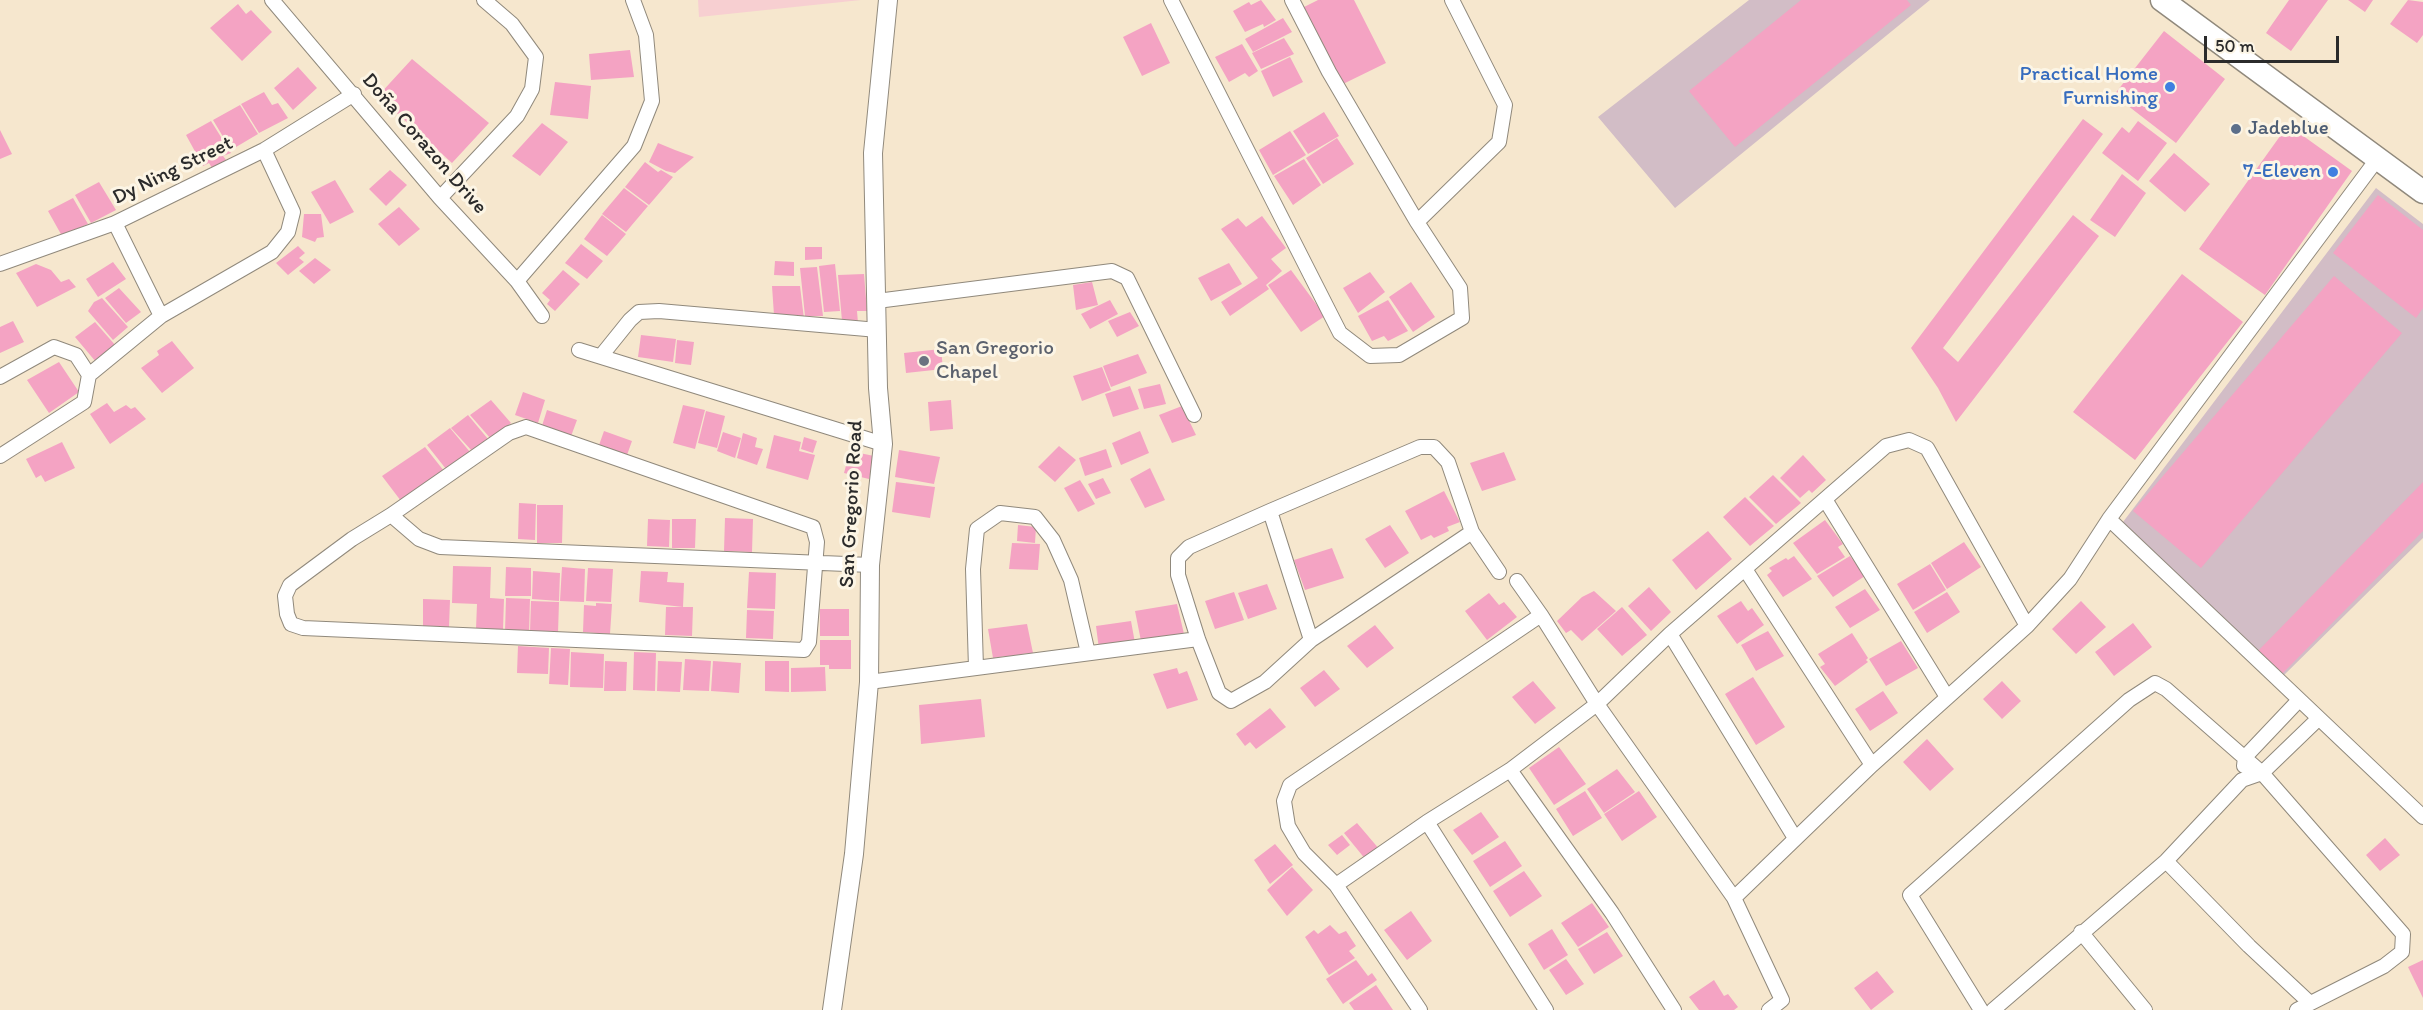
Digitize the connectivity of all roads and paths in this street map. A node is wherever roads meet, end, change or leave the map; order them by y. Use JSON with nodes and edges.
{"nodes":[{"id":1,"x":272,"y":0,"type":"edge"},
{"id":2,"x":484,"y":0,"type":"edge"},
{"id":3,"x":633,"y":0,"type":"edge"},
{"id":4,"x":888,"y":0,"type":"edge"},
{"id":5,"x":1171,"y":0,"type":"edge"},
{"id":6,"x":1292,"y":0,"type":"edge"},
{"id":7,"x":1452,"y":0,"type":"edge"},
{"id":8,"x":2162,"y":0,"type":"edge"},
{"id":9,"x":354,"y":94,"type":"junction"},
{"id":10,"x":264,"y":150,"type":"junction"},
{"id":11,"x":2378,"y":158,"type":"junction"},
{"id":12,"x":2423,"y":192,"type":"edge"},
{"id":13,"x":440,"y":198,"type":"junction"},
{"id":14,"x":1417,"y":222,"type":"junction"},
{"id":15,"x":115,"y":223,"type":"junction"},
{"id":16,"x":0,"y":264,"type":"edge"},
{"id":17,"x":517,"y":281,"type":"junction"},
{"id":18,"x":877,"y":301,"type":"junction"},
{"id":19,"x":161,"y":316,"type":"junction"},
{"id":20,"x":542,"y":316,"type":"dead end"},
{"id":21,"x":878,"y":330,"type":"junction"},
{"id":22,"x":579,"y":350,"type":"dead end"},
{"id":23,"x":601,"y":356,"type":"junction"},
{"id":24,"x":89,"y":375,"type":"junction"},
{"id":25,"x":0,"y":377,"type":"edge"},
{"id":26,"x":1194,"y":415,"type":"dead end"},
{"id":27,"x":883,"y":444,"type":"junction"},
{"id":28,"x":0,"y":456,"type":"edge"},
{"id":29,"x":1826,"y":501,"type":"junction"},
{"id":30,"x":1270,"y":511,"type":"junction"},
{"id":31,"x":391,"y":515,"type":"junction"},
{"id":32,"x":2109,"y":519,"type":"junction"},
{"id":33,"x":1472,"y":532,"type":"junction"},
{"id":34,"x":815,"y":563,"type":"junction"},
{"id":35,"x":870,"y":565,"type":"junction"},
{"id":36,"x":1745,"y":569,"type":"junction"},
{"id":37,"x":1499,"y":572,"type":"dead end"},
{"id":38,"x":1517,"y":581,"type":"dead end"},
{"id":39,"x":1541,"y":615,"type":"junction"},
{"id":40,"x":2027,"y":626,"type":"junction"},
{"id":41,"x":1670,"y":634,"type":"junction"},
{"id":42,"x":1198,"y":639,"type":"junction"},
{"id":43,"x":1311,"y":640,"type":"junction"},
{"id":44,"x":1088,"y":653,"type":"junction"},
{"id":45,"x":976,"y":668,"type":"junction"},
{"id":46,"x":869,"y":682,"type":"junction"},
{"id":47,"x":1947,"y":697,"type":"junction"},
{"id":48,"x":2299,"y":700,"type":"junction"},
{"id":49,"x":1597,"y":704,"type":"junction"},
{"id":50,"x":2318,"y":719,"type":"junction"},
{"id":51,"x":2245,"y":757,"type":"junction"},
{"id":52,"x":1872,"y":765,"type":"junction"},
{"id":53,"x":1510,"y":770,"type":"junction"},
{"id":54,"x":2262,"y":773,"type":"junction"},
{"id":55,"x":2242,"y":780,"type":"junction"},
{"id":56,"x":2423,"y":817,"type":"edge"},
{"id":57,"x":1427,"y":822,"type":"junction"},
{"id":58,"x":1795,"y":838,"type":"junction"},
{"id":59,"x":2166,"y":861,"type":"junction"},
{"id":60,"x":1336,"y":885,"type":"junction"},
{"id":61,"x":1734,"y":898,"type":"junction"},
{"id":62,"x":2081,"y":932,"type":"junction"},
{"id":63,"x":2310,"y":1003,"type":"junction"},
{"id":64,"x":832,"y":1010,"type":"edge"},
{"id":65,"x":1420,"y":1010,"type":"edge"},
{"id":66,"x":1546,"y":1010,"type":"edge"},
{"id":67,"x":1674,"y":1010,"type":"edge"},
{"id":68,"x":1769,"y":1010,"type":"edge"},
{"id":69,"x":1981,"y":1010,"type":"edge"},
{"id":70,"x":1993,"y":1010,"type":"edge"},
{"id":71,"x":2145,"y":1010,"type":"edge"},
{"id":72,"x":2297,"y":1010,"type":"edge"}],
"edges":[{"from":1,"to":9,"type":"street","name":"Doña Corazon Drive"},
{"from":2,"to":13,"type":"street"},
{"from":3,"to":17,"type":"street"},
{"from":4,"to":18,"type":"street","name":"San Gregorio Road"},
{"from":5,"to":14,"type":"street"},
{"from":6,"to":14,"type":"street"},
{"from":7,"to":14,"type":"street"},
{"from":8,"to":11,"type":"main road"},
{"from":9,"to":10,"type":"street","name":"Dy Ning Street"},
{"from":9,"to":13,"type":"street","name":"Doña Corazon Drive"},
{"from":10,"to":15,"type":"street","name":"Dy Ning Street"},
{"from":10,"to":19,"type":"street"},
{"from":11,"to":12,"type":"main road"},
{"from":11,"to":32,"type":"street"},
{"from":13,"to":17,"type":"street","name":"Doña Corazon Drive"},
{"from":15,"to":16,"type":"street","name":"Dy Ning Street"},
{"from":15,"to":19,"type":"street"},
{"from":17,"to":20,"type":"street","name":"Doña Corazon Drive"},
{"from":18,"to":21,"type":"street","name":"San Gregorio Road"},
{"from":18,"to":26,"type":"street"},
{"from":19,"to":24,"type":"street"},
{"from":21,"to":23,"type":"street"},
{"from":21,"to":27,"type":"street","name":"San Gregorio Road"},
{"from":22,"to":23,"type":"street"},
{"from":23,"to":27,"type":"street"},
{"from":24,"to":25,"type":"street"},
{"from":24,"to":28,"type":"street"},
{"from":27,"to":35,"type":"street","name":"San Gregorio Road"},
{"from":29,"to":36,"type":"street"},
{"from":29,"to":40,"type":"street"},
{"from":29,"to":47,"type":"street"},
{"from":30,"to":33,"type":"street"},
{"from":30,"to":42,"type":"street"},
{"from":30,"to":43,"type":"street"},
{"from":31,"to":34,"type":"street"},
{"from":31,"to":34,"type":"street"},
{"from":31,"to":34,"type":"street"},
{"from":32,"to":40,"type":"street"},
{"from":32,"to":48,"type":"street"},
{"from":33,"to":37,"type":"street"},
{"from":33,"to":43,"type":"street"},
{"from":34,"to":35,"type":"street"},
{"from":35,"to":46,"type":"street","name":"San Gregorio Road"},
{"from":36,"to":41,"type":"street"},
{"from":36,"to":52,"type":"street"},
{"from":38,"to":39,"type":"street"},
{"from":39,"to":49,"type":"street"},
{"from":39,"to":60,"type":"street"},
{"from":40,"to":47,"type":"street"},
{"from":41,"to":49,"type":"street"},
{"from":41,"to":58,"type":"street"},
{"from":42,"to":43,"type":"street"},
{"from":42,"to":44,"type":"street"},
{"from":44,"to":45,"type":"street"},
{"from":44,"to":45,"type":"street"},
{"from":45,"to":46,"type":"street"},
{"from":46,"to":64,"type":"street","name":"San Gregorio Road"},
{"from":47,"to":52,"type":"street"},
{"from":48,"to":50,"type":"street"},
{"from":48,"to":51,"type":"street"},
{"from":49,"to":53,"type":"street"},
{"from":49,"to":61,"type":"street"},
{"from":50,"to":54,"type":"street"},
{"from":50,"to":56,"type":"street"},
{"from":51,"to":54,"type":"street"},
{"from":51,"to":55,"type":"street"},
{"from":51,"to":69,"type":"street"},
{"from":52,"to":58,"type":"street"},
{"from":53,"to":57,"type":"street"},
{"from":53,"to":67,"type":"street"},
{"from":54,"to":55,"type":"street"},
{"from":54,"to":63,"type":"street"},
{"from":55,"to":59,"type":"street"},
{"from":57,"to":60,"type":"street"},
{"from":57,"to":66,"type":"street"},
{"from":58,"to":61,"type":"street"},
{"from":59,"to":62,"type":"street"},
{"from":59,"to":63,"type":"street"},
{"from":60,"to":65,"type":"street"},
{"from":61,"to":68,"type":"street"},
{"from":62,"to":70,"type":"street"},
{"from":62,"to":71,"type":"street"},
{"from":63,"to":72,"type":"street"}]}
